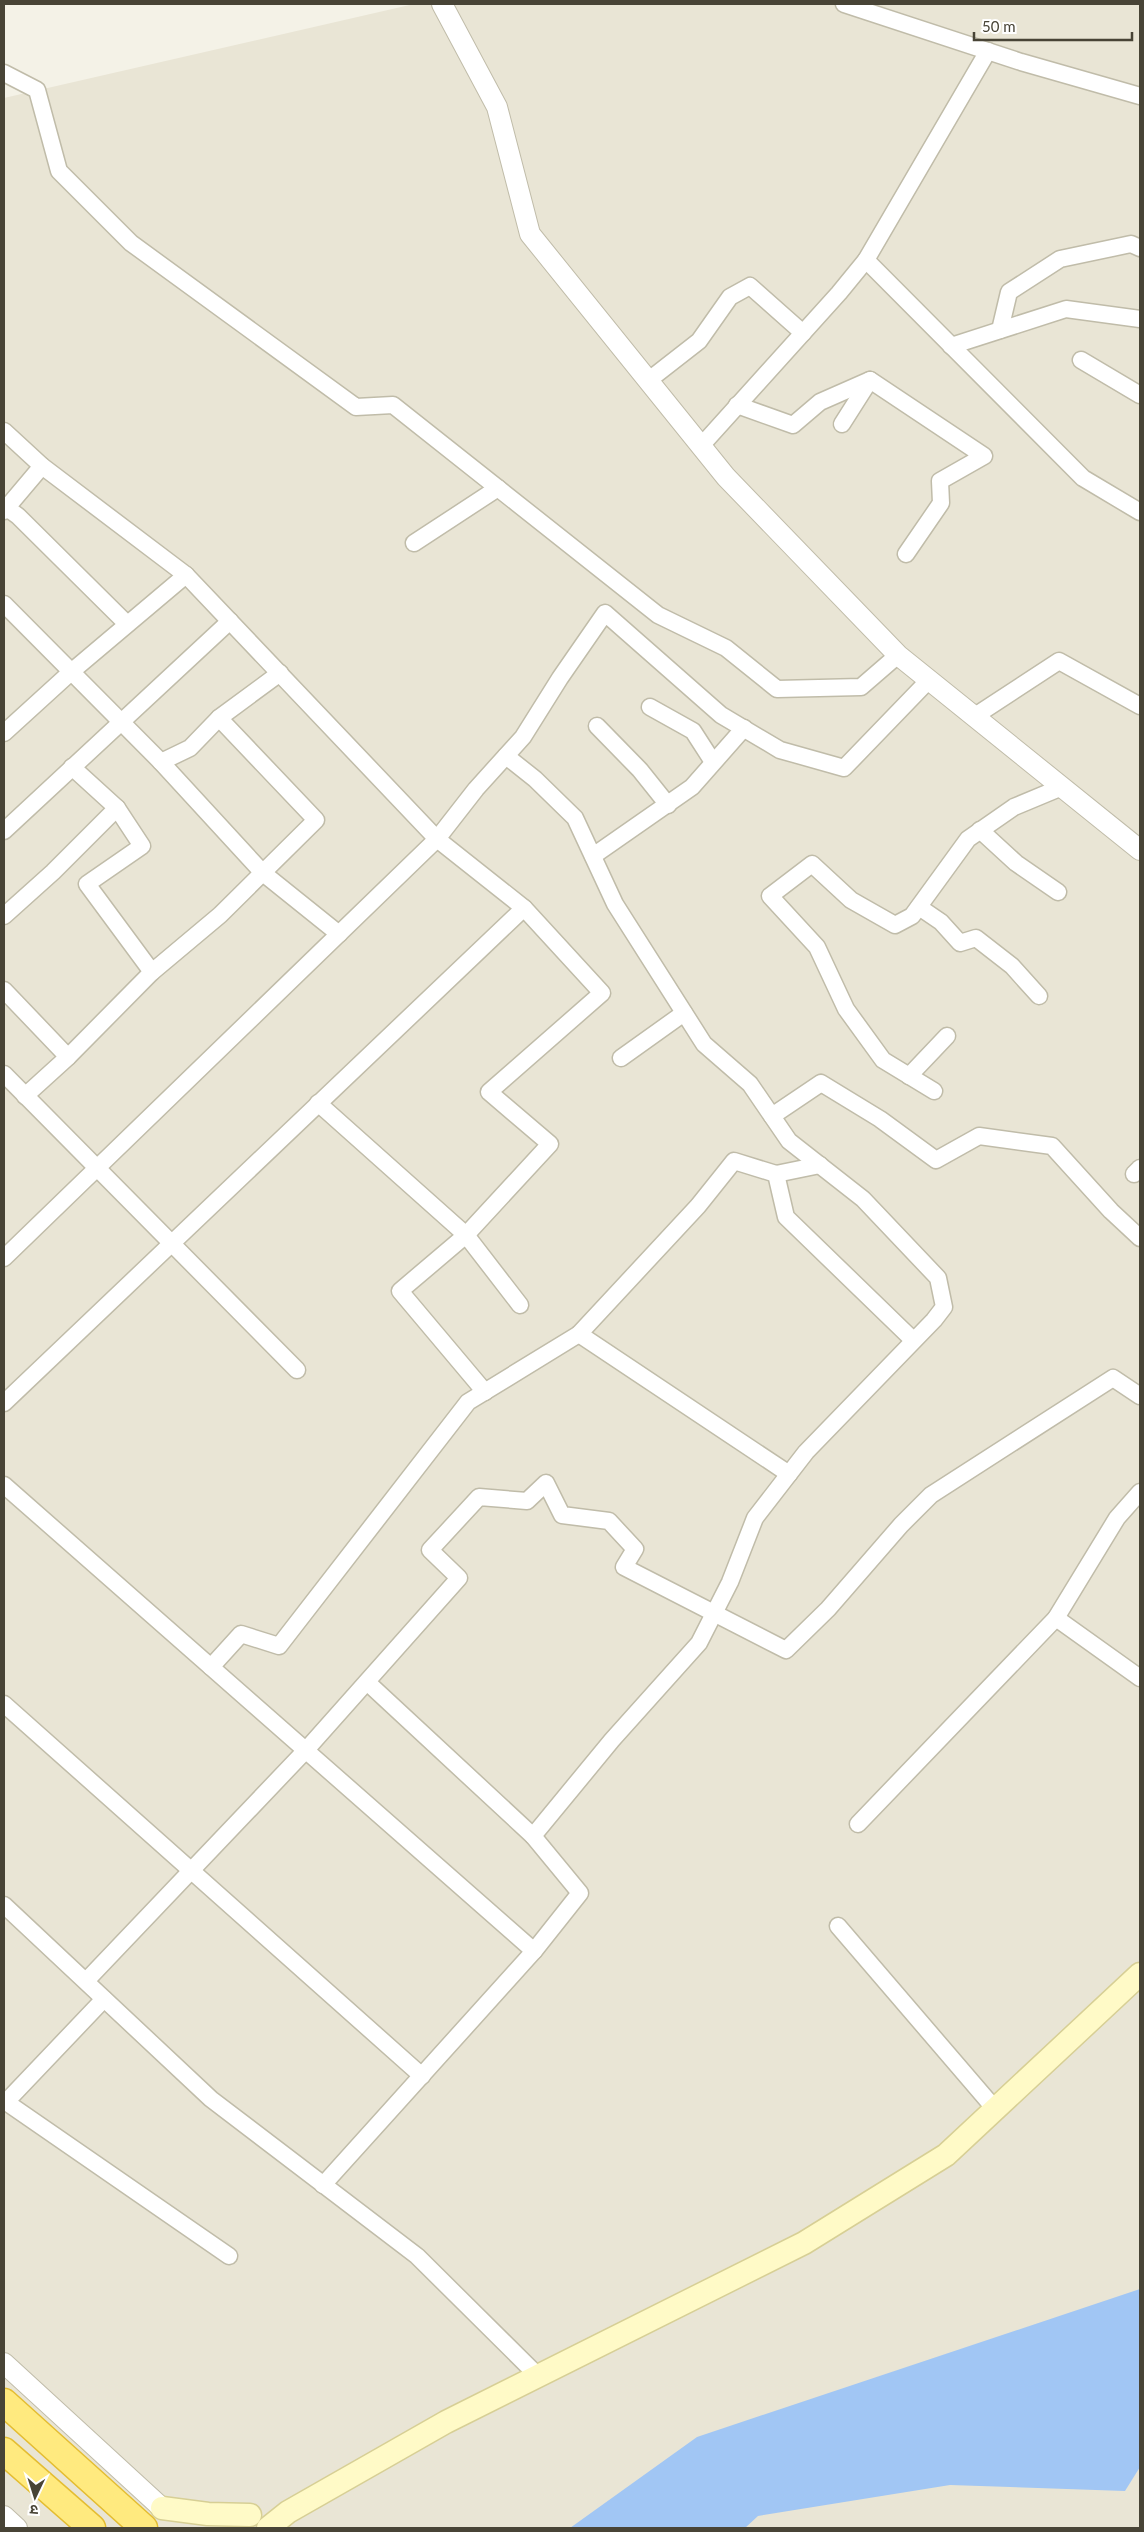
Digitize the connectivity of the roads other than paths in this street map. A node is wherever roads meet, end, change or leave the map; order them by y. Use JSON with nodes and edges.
{"nodes":[{"id":1,"x":442,"y":4,"type":"edge"},
{"id":2,"x":844,"y":4,"type":"edge"},
{"id":3,"x":988,"y":51,"type":"junction"},
{"id":4,"x":4,"y":73,"type":"edge"},
{"id":5,"x":1140,"y":96,"type":"edge"},
{"id":6,"x":1140,"y":248,"type":"edge"},
{"id":7,"x":866,"y":260,"type":"junction"},
{"id":8,"x":1140,"y":319,"type":"edge"},
{"id":9,"x":1000,"y":330,"type":"junction"},
{"id":10,"x":803,"y":333,"type":"junction"},
{"id":11,"x":951,"y":346,"type":"junction"},
{"id":12,"x":1081,"y":360,"type":"dead end"},
{"id":13,"x":649,"y":380,"type":"junction"},
{"id":14,"x":870,"y":380,"type":"junction"},
{"id":15,"x":1140,"y":395,"type":"edge"},
{"id":16,"x":738,"y":405,"type":"junction"},
{"id":17,"x":842,"y":424,"type":"dead end"},
{"id":18,"x":4,"y":431,"type":"edge"},
{"id":19,"x":701,"y":446,"type":"junction"},
{"id":20,"x":42,"y":466,"type":"junction"},
{"id":21,"x":498,"y":488,"type":"junction"},
{"id":22,"x":5,"y":510,"type":"edge"},
{"id":23,"x":1140,"y":512,"type":"edge"},
{"id":24,"x":414,"y":543,"type":"dead end"},
{"id":25,"x":906,"y":554,"type":"dead end"},
{"id":26,"x":186,"y":575,"type":"junction"},
{"id":27,"x":4,"y":604,"type":"edge"},
{"id":28,"x":230,"y":621,"type":"junction"},
{"id":29,"x":127,"y":624,"type":"junction"},
{"id":30,"x":898,"y":655,"type":"junction"},
{"id":31,"x":71,"y":672,"type":"junction"},
{"id":32,"x":280,"y":673,"type":"junction"},
{"id":33,"x":929,"y":680,"type":"junction"},
{"id":34,"x":1140,"y":706,"type":"edge"},
{"id":35,"x":650,"y":707,"type":"dead end"},
{"id":36,"x":975,"y":716,"type":"junction"},
{"id":37,"x":219,"y":718,"type":"junction"},
{"id":38,"x":121,"y":722,"type":"junction"},
{"id":39,"x":597,"y":726,"type":"dead end"},
{"id":40,"x":744,"y":728,"type":"junction"},
{"id":41,"x":4,"y":733,"type":"edge"},
{"id":42,"x":506,"y":756,"type":"junction"},
{"id":43,"x":161,"y":762,"type":"junction"},
{"id":44,"x":712,"y":762,"type":"junction"},
{"id":45,"x":72,"y":767,"type":"junction"},
{"id":46,"x":1062,"y":787,"type":"junction"},
{"id":47,"x":668,"y":805,"type":"junction"},
{"id":48,"x":117,"y":808,"type":"junction"},
{"id":49,"x":980,"y":830,"type":"junction"},
{"id":50,"x":4,"y":831,"type":"edge"},
{"id":51,"x":437,"y":839,"type":"junction"},
{"id":52,"x":1140,"y":850,"type":"edge"},
{"id":53,"x":593,"y":856,"type":"junction"},
{"id":54,"x":263,"y":873,"type":"junction"},
{"id":55,"x":1058,"y":892,"type":"dead end"},
{"id":56,"x":919,"y":907,"type":"junction"},
{"id":57,"x":524,"y":908,"type":"junction"},
{"id":58,"x":4,"y":916,"type":"edge"},
{"id":59,"x":339,"y":934,"type":"junction"},
{"id":60,"x":152,"y":972,"type":"junction"},
{"id":61,"x":4,"y":990,"type":"edge"},
{"id":62,"x":1039,"y":996,"type":"dead end"},
{"id":63,"x":684,"y":1013,"type":"junction"},
{"id":64,"x":947,"y":1036,"type":"dead end"},
{"id":65,"x":68,"y":1057,"type":"junction"},
{"id":66,"x":621,"y":1058,"type":"dead end"},
{"id":67,"x":4,"y":1074,"type":"edge"},
{"id":68,"x":909,"y":1076,"type":"junction"},
{"id":69,"x":934,"y":1091,"type":"dead end"},
{"id":70,"x":25,"y":1096,"type":"junction"},
{"id":71,"x":318,"y":1103,"type":"junction"},
{"id":72,"x":772,"y":1116,"type":"junction"},
{"id":73,"x":820,"y":1165,"type":"junction"},
{"id":74,"x":96,"y":1169,"type":"junction"},
{"id":75,"x":776,"y":1174,"type":"junction"},
{"id":76,"x":466,"y":1235,"type":"junction"},
{"id":77,"x":1140,"y":1238,"type":"edge"},
{"id":78,"x":171,"y":1244,"type":"junction"},
{"id":79,"x":4,"y":1258,"type":"edge"},
{"id":80,"x":520,"y":1305,"type":"dead end"},
{"id":81,"x":580,"y":1334,"type":"junction"},
{"id":82,"x":913,"y":1340,"type":"junction"},
{"id":83,"x":297,"y":1370,"type":"dead end"},
{"id":84,"x":485,"y":1392,"type":"junction"},
{"id":85,"x":1140,"y":1396,"type":"edge"},
{"id":86,"x":4,"y":1403,"type":"edge"},
{"id":87,"x":789,"y":1474,"type":"junction"},
{"id":88,"x":4,"y":1485,"type":"edge"},
{"id":89,"x":1140,"y":1492,"type":"edge"},
{"id":90,"x":714,"y":1613,"type":"junction"},
{"id":91,"x":1056,"y":1618,"type":"junction"},
{"id":92,"x":211,"y":1667,"type":"junction"},
{"id":93,"x":1140,"y":1678,"type":"edge"},
{"id":94,"x":367,"y":1682,"type":"junction"},
{"id":95,"x":4,"y":1704,"type":"edge"},
{"id":96,"x":306,"y":1750,"type":"junction"},
{"id":97,"x":858,"y":1824,"type":"dead end"},
{"id":98,"x":533,"y":1836,"type":"junction"},
{"id":99,"x":191,"y":1871,"type":"junction"},
{"id":100,"x":4,"y":1904,"type":"edge"},
{"id":101,"x":838,"y":1926,"type":"dead end"},
{"id":102,"x":534,"y":1951,"type":"junction"},
{"id":103,"x":1140,"y":1974,"type":"edge"},
{"id":104,"x":86,"y":1981,"type":"junction"},
{"id":105,"x":104,"y":1999,"type":"junction"},
{"id":106,"x":422,"y":2076,"type":"junction"},
{"id":107,"x":5,"y":2103,"type":"edge"},
{"id":108,"x":995,"y":2109,"type":"junction"},
{"id":109,"x":323,"y":2184,"type":"junction"},
{"id":110,"x":229,"y":2256,"type":"dead end"},
{"id":111,"x":4,"y":2363,"type":"edge"},
{"id":112,"x":538,"y":2376,"type":"junction"},
{"id":113,"x":4,"y":2402,"type":"edge"},
{"id":114,"x":4,"y":2451,"type":"edge"},
{"id":115,"x":162,"y":2508,"type":"joint"},
{"id":116,"x":288,"y":2512,"type":"junction"},
{"id":117,"x":250,"y":2515,"type":"junction"},
{"id":118,"x":4,"y":2516,"type":"edge"},
{"id":119,"x":17,"y":2528,"type":"edge"},
{"id":120,"x":92,"y":2528,"type":"edge"},
{"id":121,"x":144,"y":2528,"type":"edge"},
{"id":122,"x":225,"y":2528,"type":"edge"},
{"id":123,"x":269,"y":2528,"type":"edge"}],
"edges":[{"from":1,"to":13,"type":"street"},
{"from":2,"to":3,"type":"street"},
{"from":3,"to":5,"type":"street"},
{"from":3,"to":7,"type":"street"},
{"from":4,"to":21,"type":"street"},
{"from":6,"to":9,"type":"street"},
{"from":7,"to":10,"type":"street"},
{"from":7,"to":11,"type":"street"},
{"from":8,"to":9,"type":"street"},
{"from":9,"to":11,"type":"street"},
{"from":10,"to":13,"type":"street"},
{"from":10,"to":16,"type":"street"},
{"from":11,"to":23,"type":"street"},
{"from":12,"to":15,"type":"street"},
{"from":13,"to":19,"type":"street"},
{"from":14,"to":16,"type":"street"},
{"from":14,"to":17,"type":"street"},
{"from":14,"to":25,"type":"street"},
{"from":16,"to":19,"type":"street"},
{"from":18,"to":20,"type":"street"},
{"from":19,"to":30,"type":"street"},
{"from":20,"to":22,"type":"street"},
{"from":20,"to":26,"type":"street"},
{"from":21,"to":24,"type":"street"},
{"from":21,"to":30,"type":"street"},
{"from":22,"to":29,"type":"street"},
{"from":26,"to":28,"type":"street"},
{"from":26,"to":29,"type":"street"},
{"from":27,"to":31,"type":"street"},
{"from":28,"to":32,"type":"street"},
{"from":28,"to":38,"type":"street"},
{"from":29,"to":31,"type":"street"},
{"from":30,"to":33,"type":"street"},
{"from":31,"to":38,"type":"street"},
{"from":31,"to":41,"type":"street"},
{"from":32,"to":37,"type":"street"},
{"from":32,"to":51,"type":"street"},
{"from":33,"to":36,"type":"street"},
{"from":33,"to":40,"type":"street"},
{"from":34,"to":36,"type":"street"},
{"from":35,"to":44,"type":"street"},
{"from":36,"to":46,"type":"street"},
{"from":37,"to":43,"type":"street"},
{"from":37,"to":54,"type":"street"},
{"from":38,"to":43,"type":"street"},
{"from":38,"to":45,"type":"street"},
{"from":39,"to":47,"type":"street"},
{"from":40,"to":42,"type":"street"},
{"from":40,"to":44,"type":"street"},
{"from":42,"to":51,"type":"street"},
{"from":42,"to":53,"type":"street"},
{"from":43,"to":54,"type":"street"},
{"from":44,"to":47,"type":"street"},
{"from":45,"to":48,"type":"street"},
{"from":45,"to":50,"type":"street"},
{"from":46,"to":49,"type":"street"},
{"from":46,"to":52,"type":"street"},
{"from":47,"to":53,"type":"street"},
{"from":48,"to":58,"type":"street"},
{"from":48,"to":60,"type":"street"},
{"from":49,"to":55,"type":"street"},
{"from":49,"to":56,"type":"street"},
{"from":51,"to":57,"type":"street"},
{"from":51,"to":59,"type":"street"},
{"from":53,"to":63,"type":"street"},
{"from":54,"to":59,"type":"street"},
{"from":54,"to":60,"type":"street"},
{"from":56,"to":62,"type":"street"},
{"from":56,"to":68,"type":"street"},
{"from":57,"to":71,"type":"street"},
{"from":57,"to":76,"type":"street"},
{"from":59,"to":74,"type":"street"},
{"from":60,"to":65,"type":"street"},
{"from":61,"to":65,"type":"street"},
{"from":63,"to":66,"type":"street"},
{"from":63,"to":72,"type":"street"},
{"from":64,"to":68,"type":"street"},
{"from":65,"to":70,"type":"street"},
{"from":67,"to":70,"type":"street"},
{"from":68,"to":69,"type":"street"},
{"from":70,"to":74,"type":"street"},
{"from":71,"to":76,"type":"street"},
{"from":71,"to":78,"type":"street"},
{"from":72,"to":73,"type":"street"},
{"from":72,"to":77,"type":"street"},
{"from":73,"to":75,"type":"street"},
{"from":73,"to":82,"type":"street"},
{"from":74,"to":78,"type":"street"},
{"from":74,"to":79,"type":"street"},
{"from":75,"to":81,"type":"street"},
{"from":75,"to":82,"type":"street"},
{"from":76,"to":80,"type":"street"},
{"from":76,"to":84,"type":"street"},
{"from":78,"to":83,"type":"street"},
{"from":78,"to":86,"type":"street"},
{"from":81,"to":84,"type":"street"},
{"from":81,"to":87,"type":"street"},
{"from":82,"to":87,"type":"street"},
{"from":84,"to":92,"type":"street"},
{"from":85,"to":90,"type":"street"},
{"from":87,"to":90,"type":"street"},
{"from":88,"to":92,"type":"street"},
{"from":89,"to":91,"type":"street"},
{"from":90,"to":94,"type":"street"},
{"from":90,"to":98,"type":"street"},
{"from":91,"to":93,"type":"street"},
{"from":91,"to":97,"type":"street"},
{"from":92,"to":96,"type":"street"},
{"from":94,"to":96,"type":"street"},
{"from":94,"to":98,"type":"street"},
{"from":95,"to":99,"type":"street"},
{"from":96,"to":99,"type":"street"},
{"from":96,"to":102,"type":"street"},
{"from":98,"to":102,"type":"street"},
{"from":99,"to":104,"type":"street"},
{"from":99,"to":106,"type":"street"},
{"from":100,"to":104,"type":"street"},
{"from":101,"to":108,"type":"street"},
{"from":102,"to":106,"type":"street"},
{"from":103,"to":108,"type":"main road"},
{"from":104,"to":105,"type":"street"},
{"from":105,"to":107,"type":"street"},
{"from":105,"to":109,"type":"street"},
{"from":106,"to":109,"type":"street"},
{"from":107,"to":110,"type":"street"},
{"from":108,"to":112,"type":"main road"},
{"from":109,"to":112,"type":"street"},
{"from":111,"to":115,"type":"street"},
{"from":112,"to":116,"type":"main road"},
{"from":113,"to":121,"type":"highway"},
{"from":114,"to":120,"type":"highway"},
{"from":115,"to":117,"type":"main road"},
{"from":116,"to":117,"type":"main road"},
{"from":116,"to":123,"type":"main road"},
{"from":117,"to":122,"type":"main road"},
{"from":118,"to":119,"type":"street"}]}
